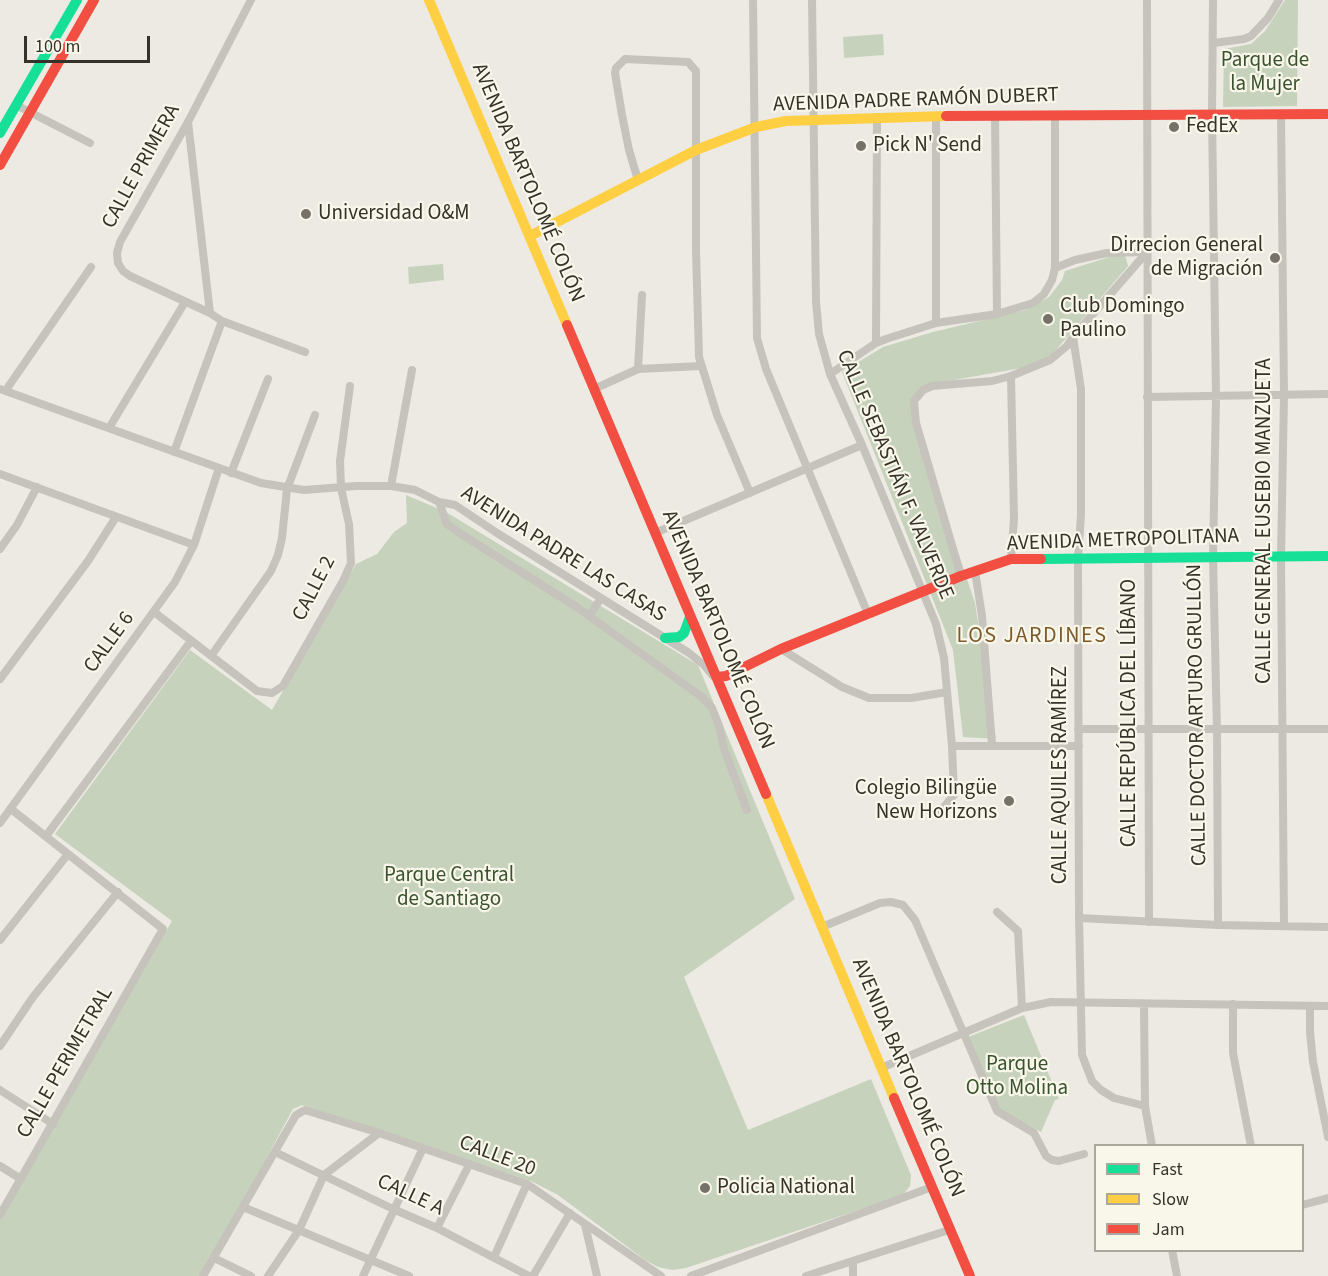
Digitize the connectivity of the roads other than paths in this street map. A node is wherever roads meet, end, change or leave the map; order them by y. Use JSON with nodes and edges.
{"nodes":[{"id":1,"x":77,"y":0,"type":"edge"},
{"id":2,"x":94,"y":0,"type":"edge"},
{"id":3,"x":251,"y":0,"type":"edge"},
{"id":4,"x":429,"y":0,"type":"edge"},
{"id":5,"x":753,"y":0,"type":"edge"},
{"id":6,"x":812,"y":0,"type":"edge"},
{"id":7,"x":1147,"y":0,"type":"edge"},
{"id":8,"x":1213,"y":0,"type":"edge"},
{"id":9,"x":1279,"y":0,"type":"edge"},
{"id":10,"x":1214,"y":42,"type":"junction"},
{"id":11,"x":16,"y":105,"type":"junction"},
{"id":12,"x":31,"y":112,"type":"junction"},
{"id":13,"x":1328,"y":114,"type":"edge"},
{"id":14,"x":995,"y":115,"type":"junction"},
{"id":15,"x":1055,"y":115,"type":"junction"},
{"id":16,"x":1147,"y":115,"type":"junction"},
{"id":17,"x":1212,"y":115,"type":"junction"},
{"id":18,"x":1281,"y":115,"type":"junction"},
{"id":19,"x":877,"y":117,"type":"junction"},
{"id":20,"x":936,"y":117,"type":"junction"},
{"id":21,"x":814,"y":120,"type":"junction"},
{"id":22,"x":188,"y":122,"type":"junction"},
{"id":23,"x":756,"y":127,"type":"junction"},
{"id":24,"x":0,"y":133,"type":"edge"},
{"id":25,"x":90,"y":143,"type":"dead end"},
{"id":26,"x":696,"y":150,"type":"junction"},
{"id":27,"x":0,"y":165,"type":"edge"},
{"id":28,"x":638,"y":180,"type":"junction"},
{"id":29,"x":530,"y":236,"type":"junction"},
{"id":30,"x":1147,"y":252,"type":"junction"},
{"id":31,"x":91,"y":267,"type":"dead end"},
{"id":32,"x":1055,"y":268,"type":"junction"},
{"id":33,"x":642,"y":295,"type":"dead end"},
{"id":34,"x":186,"y":302,"type":"junction"},
{"id":35,"x":210,"y":313,"type":"junction"},
{"id":36,"x":997,"y":314,"type":"junction"},
{"id":37,"x":222,"y":321,"type":"junction"},
{"id":38,"x":936,"y":323,"type":"junction"},
{"id":39,"x":1073,"y":337,"type":"junction"},
{"id":40,"x":876,"y":343,"type":"junction"},
{"id":41,"x":305,"y":352,"type":"dead end"},
{"id":42,"x":701,"y":366,"type":"junction"},
{"id":43,"x":638,"y":369,"type":"junction"},
{"id":44,"x":412,"y":370,"type":"dead end"},
{"id":45,"x":830,"y":374,"type":"junction"},
{"id":46,"x":1011,"y":376,"type":"junction"},
{"id":47,"x":268,"y":379,"type":"dead end"},
{"id":48,"x":350,"y":386,"type":"dead end"},
{"id":49,"x":3,"y":389,"type":"edge"},
{"id":50,"x":594,"y":389,"type":"junction"},
{"id":51,"x":1328,"y":394,"type":"edge"},
{"id":52,"x":1284,"y":395,"type":"junction"},
{"id":53,"x":1146,"y":397,"type":"junction"},
{"id":54,"x":1216,"y":397,"type":"junction"},
{"id":55,"x":315,"y":415,"type":"dead end"},
{"id":56,"x":109,"y":428,"type":"junction"},
{"id":57,"x":862,"y":446,"type":"junction"},
{"id":58,"x":174,"y":452,"type":"junction"},
{"id":59,"x":219,"y":468,"type":"junction"},
{"id":60,"x":807,"y":468,"type":"junction"},
{"id":61,"x":231,"y":473,"type":"junction"},
{"id":62,"x":0,"y":474,"type":"edge"},
{"id":63,"x":391,"y":486,"type":"junction"},
{"id":64,"x":37,"y":487,"type":"junction"},
{"id":65,"x":341,"y":488,"type":"junction"},
{"id":66,"x":287,"y":489,"type":"junction"},
{"id":67,"x":750,"y":493,"type":"junction"},
{"id":68,"x":439,"y":502,"type":"junction"},
{"id":69,"x":116,"y":517,"type":"junction"},
{"id":70,"x":655,"y":533,"type":"junction"},
{"id":71,"x":194,"y":545,"type":"junction"},
{"id":72,"x":0,"y":549,"type":"edge"},
{"id":73,"x":1328,"y":556,"type":"edge"},
{"id":74,"x":1214,"y":557,"type":"junction"},
{"id":75,"x":1281,"y":557,"type":"junction"},
{"id":76,"x":1078,"y":558,"type":"junction"},
{"id":77,"x":1147,"y":558,"type":"junction"},
{"id":78,"x":1011,"y":559,"type":"junction"},
{"id":79,"x":975,"y":571,"type":"junction"},
{"id":80,"x":961,"y":576,"type":"junction"},
{"id":81,"x":923,"y":591,"type":"junction"},
{"id":82,"x":601,"y":598,"type":"junction"},
{"id":83,"x":154,"y":612,"type":"junction"},
{"id":84,"x":868,"y":614,"type":"junction"},
{"id":85,"x":588,"y":616,"type":"junction"},
{"id":86,"x":690,"y":617,"type":"junction"},
{"id":87,"x":665,"y":638,"type":"junction"},
{"id":88,"x":191,"y":641,"type":"junction"},
{"id":89,"x":781,"y":649,"type":"junction"},
{"id":90,"x":211,"y":656,"type":"junction"},
{"id":91,"x":717,"y":677,"type":"junction"},
{"id":92,"x":0,"y":679,"type":"edge"},
{"id":93,"x":947,"y":692,"type":"junction"},
{"id":94,"x":732,"y":715,"type":"junction"},
{"id":95,"x":1078,"y":729,"type":"junction"},
{"id":96,"x":1149,"y":729,"type":"junction"},
{"id":97,"x":1217,"y":729,"type":"junction"},
{"id":98,"x":1284,"y":729,"type":"junction"},
{"id":99,"x":1328,"y":729,"type":"edge"},
{"id":100,"x":720,"y":730,"type":"junction"},
{"id":101,"x":992,"y":745,"type":"junction"},
{"id":102,"x":952,"y":746,"type":"junction"},
{"id":103,"x":1079,"y":746,"type":"junction"},
{"id":104,"x":11,"y":809,"type":"junction"},
{"id":105,"x":747,"y":810,"type":"dead end"},
{"id":106,"x":937,"y":815,"type":"dead end"},
{"id":107,"x":0,"y":823,"type":"edge"},
{"id":108,"x":46,"y":836,"type":"junction"},
{"id":109,"x":68,"y":854,"type":"junction"},
{"id":110,"x":118,"y":891,"type":"junction"},
{"id":111,"x":997,"y":912,"type":"dead end"},
{"id":112,"x":1079,"y":918,"type":"junction"},
{"id":113,"x":1149,"y":922,"type":"junction"},
{"id":114,"x":1218,"y":925,"type":"junction"},
{"id":115,"x":1284,"y":926,"type":"junction"},
{"id":116,"x":822,"y":927,"type":"junction"},
{"id":117,"x":1328,"y":927,"type":"edge"},
{"id":118,"x":0,"y":940,"type":"edge"},
{"id":119,"x":1082,"y":1001,"type":"junction"},
{"id":120,"x":1233,"y":1004,"type":"junction"},
{"id":121,"x":1144,"y":1005,"type":"junction"},
{"id":122,"x":1310,"y":1005,"type":"junction"},
{"id":123,"x":1328,"y":1006,"type":"edge"},
{"id":124,"x":1022,"y":1008,"type":"junction"},
{"id":125,"x":963,"y":1034,"type":"junction"},
{"id":126,"x":0,"y":1046,"type":"edge"},
{"id":127,"x":881,"y":1068,"type":"junction"},
{"id":128,"x":0,"y":1090,"type":"edge"},
{"id":129,"x":1145,"y":1106,"type":"junction"},
{"id":130,"x":53,"y":1124,"type":"junction"},
{"id":131,"x":380,"y":1133,"type":"junction"},
{"id":132,"x":1328,"y":1137,"type":"edge"},
{"id":133,"x":1152,"y":1144,"type":"edge"},
{"id":134,"x":1251,"y":1144,"type":"edge"},
{"id":135,"x":423,"y":1148,"type":"junction"},
{"id":136,"x":275,"y":1152,"type":"junction"},
{"id":137,"x":1084,"y":1154,"type":"dead end"},
{"id":138,"x":469,"y":1165,"type":"junction"},
{"id":139,"x":0,"y":1166,"type":"edge"},
{"id":140,"x":324,"y":1175,"type":"junction"},
{"id":141,"x":21,"y":1179,"type":"junction"},
{"id":142,"x":527,"y":1184,"type":"junction"},
{"id":143,"x":932,"y":1187,"type":"junction"},
{"id":144,"x":1328,"y":1198,"type":"edge"},
{"id":145,"x":1304,"y":1204,"type":"edge"},
{"id":146,"x":243,"y":1207,"type":"junction"},
{"id":147,"x":393,"y":1209,"type":"junction"},
{"id":148,"x":570,"y":1213,"type":"junction"},
{"id":149,"x":0,"y":1215,"type":"edge"},
{"id":150,"x":585,"y":1225,"type":"junction"},
{"id":151,"x":437,"y":1228,"type":"junction"},
{"id":152,"x":299,"y":1230,"type":"junction"},
{"id":153,"x":949,"y":1230,"type":"junction"},
{"id":154,"x":1172,"y":1252,"type":"edge"},
{"id":155,"x":494,"y":1257,"type":"junction"},
{"id":156,"x":214,"y":1258,"type":"junction"},
{"id":157,"x":371,"y":1259,"type":"junction"},
{"id":158,"x":853,"y":1262,"type":"junction"},
{"id":159,"x":203,"y":1276,"type":"edge"},
{"id":160,"x":251,"y":1276,"type":"edge"},
{"id":161,"x":268,"y":1276,"type":"edge"},
{"id":162,"x":363,"y":1276,"type":"edge"},
{"id":163,"x":409,"y":1276,"type":"edge"},
{"id":164,"x":531,"y":1276,"type":"edge"},
{"id":165,"x":597,"y":1276,"type":"edge"},
{"id":166,"x":661,"y":1276,"type":"edge"},
{"id":167,"x":692,"y":1276,"type":"edge"},
{"id":168,"x":806,"y":1276,"type":"edge"},
{"id":169,"x":853,"y":1276,"type":"edge"},
{"id":170,"x":969,"y":1276,"type":"edge"},
{"id":171,"x":1177,"y":1276,"type":"edge"}],
"edges":[{"from":1,"to":11,"type":"main road"},
{"from":2,"to":12,"type":"main road"},
{"from":3,"to":22,"type":"street","name":"CALLE PRIMERA"},
{"from":4,"to":29,"type":"main road","name":"AVENIDA BARTOLOMÉ COLÓN"},
{"from":5,"to":23,"type":"street"},
{"from":6,"to":21,"type":"street","name":"CALLE SEBASTIÁN F. VALVERDE"},
{"from":7,"to":16,"type":"street","name":"CALLE REPÚBLICA DEL LÍBANO"},
{"from":8,"to":10,"type":"street","name":"CALLE DOCTOR ARTURO GRULLÓN"},
{"from":9,"to":10,"type":"street"},
{"from":10,"to":17,"type":"street","name":"CALLE DOCTOR ARTURO GRULLÓN"},
{"from":11,"to":12,"type":"street"},
{"from":11,"to":24,"type":"main road"},
{"from":12,"to":25,"type":"street"},
{"from":12,"to":27,"type":"main road"},
{"from":13,"to":18,"type":"main road","name":"AVENIDA PADRE RAMÓN DUBERT"},
{"from":14,"to":15,"type":"main road","name":"AVENIDA PADRE RAMÓN DUBERT"},
{"from":14,"to":20,"type":"main road","name":"AVENIDA PADRE RAMÓN DUBERT"},
{"from":14,"to":36,"type":"street"},
{"from":15,"to":16,"type":"main road","name":"AVENIDA PADRE RAMÓN DUBERT"},
{"from":15,"to":32,"type":"street"},
{"from":16,"to":17,"type":"main road","name":"AVENIDA PADRE RAMÓN DUBERT"},
{"from":16,"to":30,"type":"street","name":"CALLE REPÚBLICA DEL LÍBANO"},
{"from":17,"to":18,"type":"main road","name":"AVENIDA PADRE RAMÓN DUBERT"},
{"from":17,"to":54,"type":"street","name":"CALLE DOCTOR ARTURO GRULLÓN"},
{"from":18,"to":52,"type":"street","name":"CALLE GENERAL EUSEBIO MANZUETA"},
{"from":19,"to":20,"type":"main road","name":"AVENIDA PADRE RAMÓN DUBERT"},
{"from":19,"to":21,"type":"main road","name":"AVENIDA PADRE RAMÓN DUBERT"},
{"from":19,"to":40,"type":"street"},
{"from":20,"to":38,"type":"street"},
{"from":21,"to":23,"type":"main road","name":"AVENIDA PADRE RAMÓN DUBERT"},
{"from":21,"to":45,"type":"street","name":"CALLE SEBASTIÁN F. VALVERDE"},
{"from":22,"to":34,"type":"street","name":"CALLE PRIMERA"},
{"from":22,"to":35,"type":"street"},
{"from":23,"to":26,"type":"main road","name":"AVENIDA PADRE RAMÓN DUBERT"},
{"from":23,"to":60,"type":"street"},
{"from":26,"to":28,"type":"main road","name":"AVENIDA PADRE RAMÓN DUBERT"},
{"from":26,"to":28,"type":"street"},
{"from":26,"to":42,"type":"street"},
{"from":28,"to":29,"type":"main road","name":"AVENIDA PADRE RAMÓN DUBERT"},
{"from":29,"to":50,"type":"main road","name":"AVENIDA BARTOLOMÉ COLÓN"},
{"from":30,"to":32,"type":"street"},
{"from":30,"to":39,"type":"street"},
{"from":30,"to":53,"type":"street","name":"CALLE REPÚBLICA DEL LÍBANO"},
{"from":31,"to":49,"type":"street"},
{"from":32,"to":36,"type":"street"},
{"from":33,"to":43,"type":"street"},
{"from":34,"to":35,"type":"street","name":"CALLE PRIMERA"},
{"from":34,"to":56,"type":"street"},
{"from":35,"to":37,"type":"street","name":"CALLE PRIMERA"},
{"from":36,"to":38,"type":"street"},
{"from":37,"to":41,"type":"street","name":"CALLE PRIMERA"},
{"from":37,"to":58,"type":"street"},
{"from":38,"to":40,"type":"street"},
{"from":39,"to":46,"type":"street"},
{"from":39,"to":76,"type":"street","name":"CALLE AQUILES RAMÍREZ"},
{"from":40,"to":45,"type":"street"},
{"from":42,"to":43,"type":"street"},
{"from":42,"to":67,"type":"street"},
{"from":43,"to":50,"type":"street"},
{"from":44,"to":63,"type":"street"},
{"from":45,"to":57,"type":"street","name":"CALLE SEBASTIÁN F. VALVERDE"},
{"from":46,"to":78,"type":"street"},
{"from":46,"to":80,"type":"street"},
{"from":47,"to":61,"type":"street"},
{"from":48,"to":65,"type":"street","name":"CALLE 2"},
{"from":49,"to":56,"type":"street","name":"AVENIDA PADRE LAS CASAS"},
{"from":50,"to":70,"type":"main road","name":"AVENIDA BARTOLOMÉ COLÓN"},
{"from":51,"to":52,"type":"street"},
{"from":52,"to":54,"type":"street"},
{"from":52,"to":75,"type":"street","name":"CALLE GENERAL EUSEBIO MANZUETA"},
{"from":53,"to":54,"type":"street"},
{"from":53,"to":77,"type":"street","name":"CALLE REPÚBLICA DEL LÍBANO"},
{"from":54,"to":74,"type":"street","name":"CALLE DOCTOR ARTURO GRULLÓN"},
{"from":55,"to":66,"type":"street"},
{"from":56,"to":58,"type":"street","name":"AVENIDA PADRE LAS CASAS"},
{"from":57,"to":60,"type":"street"},
{"from":57,"to":81,"type":"street","name":"CALLE SEBASTIÁN F. VALVERDE"},
{"from":58,"to":59,"type":"street","name":"AVENIDA PADRE LAS CASAS"},
{"from":59,"to":61,"type":"street","name":"AVENIDA PADRE LAS CASAS"},
{"from":59,"to":71,"type":"street","name":"CALLE 6"},
{"from":60,"to":67,"type":"street"},
{"from":60,"to":84,"type":"street"},
{"from":61,"to":66,"type":"street","name":"AVENIDA PADRE LAS CASAS"},
{"from":62,"to":64,"type":"street"},
{"from":63,"to":65,"type":"street","name":"AVENIDA PADRE LAS CASAS"},
{"from":63,"to":68,"type":"street","name":"AVENIDA PADRE LAS CASAS"},
{"from":64,"to":69,"type":"street"},
{"from":64,"to":72,"type":"street"},
{"from":65,"to":66,"type":"street","name":"AVENIDA PADRE LAS CASAS"},
{"from":65,"to":90,"type":"street","name":"CALLE 2"},
{"from":66,"to":90,"type":"street"},
{"from":67,"to":70,"type":"street"},
{"from":68,"to":82,"type":"street","name":"AVENIDA PADRE LAS CASAS"},
{"from":68,"to":85,"type":"street"},
{"from":69,"to":71,"type":"street"},
{"from":69,"to":92,"type":"street"},
{"from":70,"to":86,"type":"main road","name":"AVENIDA BARTOLOMÉ COLÓN"},
{"from":71,"to":83,"type":"street","name":"CALLE 6"},
{"from":73,"to":75,"type":"main road","name":"AVENIDA METROPOLITANA"},
{"from":74,"to":75,"type":"main road","name":"AVENIDA METROPOLITANA"},
{"from":74,"to":77,"type":"main road","name":"AVENIDA METROPOLITANA"},
{"from":74,"to":97,"type":"street","name":"CALLE DOCTOR ARTURO GRULLÓN"},
{"from":75,"to":98,"type":"street","name":"CALLE GENERAL EUSEBIO MANZUETA"},
{"from":76,"to":77,"type":"main road","name":"AVENIDA METROPOLITANA"},
{"from":76,"to":78,"type":"main road","name":"AVENIDA METROPOLITANA"},
{"from":76,"to":95,"type":"street","name":"CALLE AQUILES RAMÍREZ"},
{"from":77,"to":96,"type":"street","name":"CALLE REPÚBLICA DEL LÍBANO"},
{"from":78,"to":79,"type":"main road","name":"AVENIDA METROPOLITANA"},
{"from":79,"to":80,"type":"main road","name":"AVENIDA METROPOLITANA"},
{"from":79,"to":101,"type":"street"},
{"from":80,"to":81,"type":"main road","name":"AVENIDA METROPOLITANA"},
{"from":81,"to":84,"type":"main road","name":"AVENIDA METROPOLITANA"},
{"from":81,"to":93,"type":"street","name":"CALLE SEBASTIÁN F. VALVERDE"},
{"from":82,"to":85,"type":"street"},
{"from":82,"to":87,"type":"street","name":"AVENIDA PADRE LAS CASAS"},
{"from":83,"to":88,"type":"street"},
{"from":83,"to":104,"type":"street","name":"CALLE 6"},
{"from":84,"to":89,"type":"main road","name":"AVENIDA METROPOLITANA"},
{"from":85,"to":100,"type":"street"},
{"from":86,"to":87,"type":"main road"},
{"from":86,"to":91,"type":"main road","name":"AVENIDA BARTOLOMÉ COLÓN"},
{"from":87,"to":91,"type":"street","name":"AVENIDA PADRE LAS CASAS"},
{"from":88,"to":90,"type":"street"},
{"from":88,"to":108,"type":"street"},
{"from":89,"to":91,"type":"main road","name":"AVENIDA METROPOLITANA"},
{"from":89,"to":93,"type":"street"},
{"from":91,"to":94,"type":"main road","name":"AVENIDA BARTOLOMÉ COLÓN"},
{"from":93,"to":102,"type":"street","name":"CALLE SEBASTIÁN F. VALVERDE"},
{"from":94,"to":100,"type":"street"},
{"from":94,"to":116,"type":"main road","name":"AVENIDA BARTOLOMÉ COLÓN"},
{"from":95,"to":96,"type":"street"},
{"from":95,"to":103,"type":"street","name":"CALLE AQUILES RAMÍREZ"},
{"from":96,"to":97,"type":"street"},
{"from":96,"to":113,"type":"street","name":"CALLE REPÚBLICA DEL LÍBANO"},
{"from":97,"to":98,"type":"street"},
{"from":97,"to":114,"type":"street","name":"CALLE DOCTOR ARTURO GRULLÓN"},
{"from":98,"to":99,"type":"street"},
{"from":98,"to":115,"type":"street","name":"CALLE GENERAL EUSEBIO MANZUETA"},
{"from":100,"to":105,"type":"street"},
{"from":101,"to":102,"type":"street"},
{"from":101,"to":103,"type":"street"},
{"from":102,"to":106,"type":"street","name":"CALLE SEBASTIÁN F. VALVERDE"},
{"from":103,"to":112,"type":"street","name":"CALLE AQUILES RAMÍREZ"},
{"from":104,"to":107,"type":"street","name":"CALLE 6"},
{"from":104,"to":108,"type":"street"},
{"from":108,"to":109,"type":"street"},
{"from":109,"to":110,"type":"street"},
{"from":109,"to":118,"type":"street"},
{"from":110,"to":126,"type":"street"},
{"from":110,"to":130,"type":"street","name":"CALLE PERIMETRAL"},
{"from":111,"to":124,"type":"street"},
{"from":112,"to":113,"type":"street"},
{"from":112,"to":119,"type":"street","name":"CALLE AQUILES RAMÍREZ"},
{"from":113,"to":114,"type":"street"},
{"from":114,"to":115,"type":"street"},
{"from":115,"to":117,"type":"street"},
{"from":116,"to":125,"type":"street"},
{"from":116,"to":127,"type":"main road","name":"AVENIDA BARTOLOMÉ COLÓN"},
{"from":119,"to":121,"type":"street"},
{"from":119,"to":124,"type":"street"},
{"from":119,"to":129,"type":"street","name":"CALLE AQUILES RAMÍREZ"},
{"from":120,"to":121,"type":"street"},
{"from":120,"to":122,"type":"street"},
{"from":120,"to":134,"type":"street"},
{"from":121,"to":129,"type":"street"},
{"from":122,"to":123,"type":"street"},
{"from":122,"to":132,"type":"street"},
{"from":124,"to":125,"type":"street"},
{"from":125,"to":127,"type":"street"},
{"from":125,"to":137,"type":"street"},
{"from":127,"to":143,"type":"main road","name":"AVENIDA BARTOLOMÉ COLÓN"},
{"from":128,"to":130,"type":"street"},
{"from":129,"to":133,"type":"street"},
{"from":130,"to":141,"type":"street","name":"CALLE PERIMETRAL"},
{"from":131,"to":135,"type":"street","name":"CALLE 20"},
{"from":131,"to":136,"type":"street","name":"CALLE 20"},
{"from":131,"to":140,"type":"street"},
{"from":135,"to":138,"type":"street","name":"CALLE 20"},
{"from":135,"to":147,"type":"street"},
{"from":136,"to":140,"type":"street","name":"CALLE A"},
{"from":136,"to":146,"type":"street"},
{"from":138,"to":142,"type":"street","name":"CALLE 20"},
{"from":138,"to":151,"type":"street"},
{"from":139,"to":141,"type":"street"},
{"from":140,"to":147,"type":"street","name":"CALLE A"},
{"from":140,"to":152,"type":"street"},
{"from":141,"to":149,"type":"street","name":"CALLE PERIMETRAL"},
{"from":142,"to":148,"type":"street","name":"CALLE 20"},
{"from":142,"to":155,"type":"street"},
{"from":143,"to":153,"type":"main road","name":"AVENIDA BARTOLOMÉ COLÓN"},
{"from":143,"to":167,"type":"street"},
{"from":144,"to":145,"type":"street"},
{"from":146,"to":152,"type":"street"},
{"from":146,"to":156,"type":"street"},
{"from":147,"to":151,"type":"street","name":"CALLE A"},
{"from":147,"to":157,"type":"street"},
{"from":148,"to":150,"type":"street","name":"CALLE 20"},
{"from":148,"to":164,"type":"street"},
{"from":150,"to":165,"type":"street"},
{"from":150,"to":166,"type":"street","name":"CALLE 20"},
{"from":151,"to":155,"type":"street","name":"CALLE A"},
{"from":152,"to":157,"type":"street"},
{"from":152,"to":161,"type":"street"},
{"from":153,"to":158,"type":"street"},
{"from":153,"to":170,"type":"main road","name":"AVENIDA BARTOLOMÉ COLÓN"},
{"from":154,"to":171,"type":"street"},
{"from":155,"to":164,"type":"street","name":"CALLE A"},
{"from":156,"to":159,"type":"street"},
{"from":156,"to":160,"type":"street"},
{"from":157,"to":162,"type":"street"},
{"from":157,"to":163,"type":"street"},
{"from":158,"to":168,"type":"street"},
{"from":158,"to":169,"type":"street"}]}
